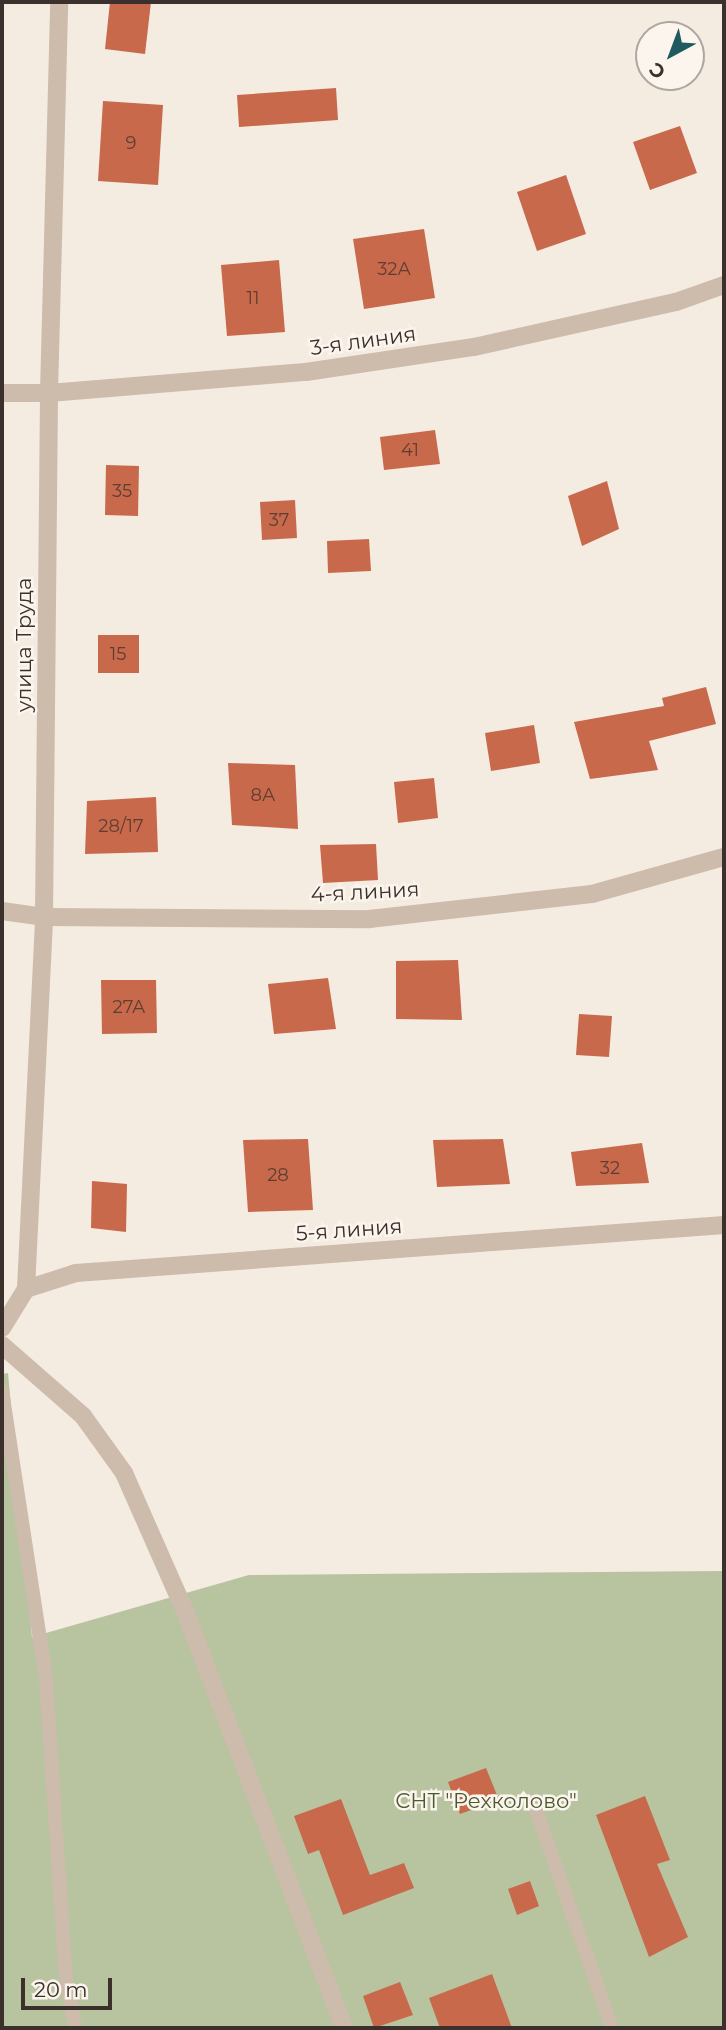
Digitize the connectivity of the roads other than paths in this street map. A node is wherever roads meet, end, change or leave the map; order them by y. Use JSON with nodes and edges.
{"nodes":[{"id":1,"x":59,"y":2,"type":"edge"},
{"id":2,"x":724,"y":285,"type":"edge"},
{"id":3,"x":2,"y":393,"type":"edge"},
{"id":4,"x":49,"y":393,"type":"junction"},
{"id":5,"x":724,"y":857,"type":"edge"},
{"id":6,"x":2,"y":911,"type":"edge"},
{"id":7,"x":44,"y":917,"type":"junction"},
{"id":8,"x":724,"y":1225,"type":"edge"},
{"id":9,"x":26,"y":1289,"type":"junction"},
{"id":10,"x":2,"y":1328,"type":"edge"},
{"id":11,"x":2,"y":1345,"type":"edge"},
{"id":12,"x":2,"y":1391,"type":"edge"},
{"id":13,"x":533,"y":1801,"type":"dead end"},
{"id":14,"x":75,"y":2028,"type":"edge"},
{"id":15,"x":344,"y":2028,"type":"edge"},
{"id":16,"x":612,"y":2028,"type":"edge"}],
"edges":[{"from":1,"to":4,"type":"street","name":"улица Труда"},
{"from":2,"to":4,"type":"street","name":"3-я линия"},
{"from":3,"to":4,"type":"street","name":"3-я линия"},
{"from":4,"to":7,"type":"street","name":"улица Труда"},
{"from":5,"to":7,"type":"street","name":"4-я линия"},
{"from":6,"to":7,"type":"street","name":"4-я линия"},
{"from":7,"to":9,"type":"street","name":"улица Труда"},
{"from":8,"to":9,"type":"street","name":"5-я линия"},
{"from":9,"to":10,"type":"street"},
{"from":11,"to":15,"type":"street"},
{"from":12,"to":14,"type":"lane"},
{"from":13,"to":16,"type":"lane"}]}
